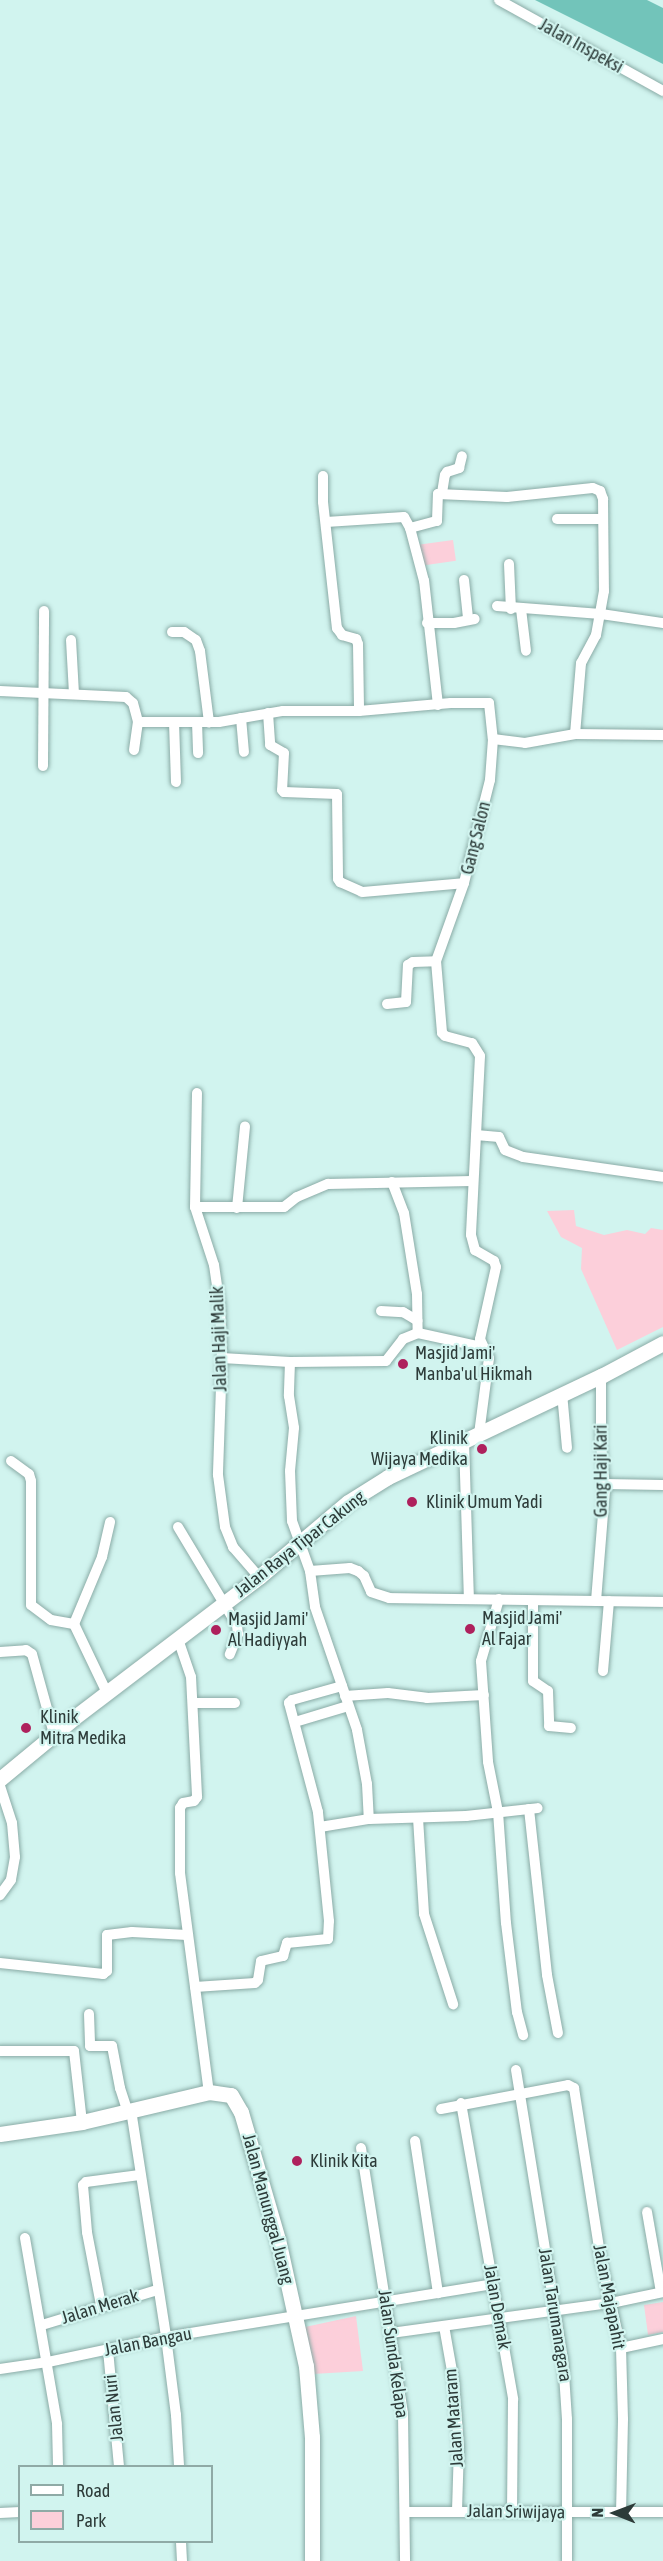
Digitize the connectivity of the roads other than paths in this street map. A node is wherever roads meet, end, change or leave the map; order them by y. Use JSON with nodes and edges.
{"nodes":[{"id":1,"x":499,"y":0,"type":"edge"},
{"id":2,"x":663,"y":91,"type":"edge"},
{"id":3,"x":462,"y":456,"type":"dead end"},
{"id":4,"x":323,"y":476,"type":"dead end"},
{"id":5,"x":442,"y":493,"type":"junction"},
{"id":6,"x":557,"y":519,"type":"dead end"},
{"id":7,"x":603,"y":519,"type":"junction"},
{"id":8,"x":326,"y":522,"type":"junction"},
{"id":9,"x":410,"y":528,"type":"junction"},
{"id":10,"x":509,"y":564,"type":"dead end"},
{"id":11,"x":464,"y":580,"type":"dead end"},
{"id":12,"x":497,"y":606,"type":"dead end"},
{"id":13,"x":516,"y":609,"type":"junction"},
{"id":14,"x":44,"y":611,"type":"dead end"},
{"id":15,"x":601,"y":614,"type":"junction"},
{"id":16,"x":427,"y":623,"type":"junction"},
{"id":17,"x":663,"y":623,"type":"edge"},
{"id":18,"x":171,"y":632,"type":"dead end"},
{"id":19,"x":71,"y":640,"type":"dead end"},
{"id":20,"x":526,"y":651,"type":"dead end"},
{"id":21,"x":0,"y":691,"type":"edge"},
{"id":22,"x":44,"y":692,"type":"junction"},
{"id":23,"x":74,"y":694,"type":"junction"},
{"id":24,"x":438,"y":705,"type":"junction"},
{"id":25,"x":359,"y":711,"type":"junction"},
{"id":26,"x":268,"y":713,"type":"junction"},
{"id":27,"x":242,"y":718,"type":"junction"},
{"id":28,"x":138,"y":722,"type":"junction"},
{"id":29,"x":174,"y":722,"type":"junction"},
{"id":30,"x":197,"y":722,"type":"junction"},
{"id":31,"x":209,"y":722,"type":"junction"},
{"id":32,"x":575,"y":734,"type":"junction"},
{"id":33,"x":663,"y":735,"type":"edge"},
{"id":34,"x":493,"y":739,"type":"junction"},
{"id":35,"x":134,"y":750,"type":"dead end"},
{"id":36,"x":244,"y":752,"type":"dead end"},
{"id":37,"x":198,"y":753,"type":"dead end"},
{"id":38,"x":43,"y":766,"type":"dead end"},
{"id":39,"x":176,"y":782,"type":"dead end"},
{"id":40,"x":464,"y":883,"type":"junction"},
{"id":41,"x":436,"y":961,"type":"junction"},
{"id":42,"x":387,"y":1004,"type":"dead end"},
{"id":43,"x":197,"y":1093,"type":"dead end"},
{"id":44,"x":245,"y":1126,"type":"dead end"},
{"id":45,"x":476,"y":1135,"type":"junction"},
{"id":46,"x":663,"y":1177,"type":"edge"},
{"id":47,"x":472,"y":1181,"type":"junction"},
{"id":48,"x":392,"y":1182,"type":"junction"},
{"id":49,"x":195,"y":1207,"type":"junction"},
{"id":50,"x":237,"y":1208,"type":"junction"},
{"id":51,"x":381,"y":1311,"type":"dead end"},
{"id":52,"x":418,"y":1320,"type":"junction"},
{"id":53,"x":418,"y":1333,"type":"junction"},
{"id":54,"x":663,"y":1342,"type":"edge"},
{"id":55,"x":482,"y":1347,"type":"junction"},
{"id":56,"x":222,"y":1358,"type":"junction"},
{"id":57,"x":290,"y":1362,"type":"junction"},
{"id":58,"x":600,"y":1376,"type":"junction"},
{"id":59,"x":562,"y":1393,"type":"junction"},
{"id":60,"x":479,"y":1434,"type":"junction"},
{"id":61,"x":464,"y":1442,"type":"junction"},
{"id":62,"x":567,"y":1448,"type":"dead end"},
{"id":63,"x":11,"y":1461,"type":"dead end"},
{"id":64,"x":605,"y":1484,"type":"junction"},
{"id":65,"x":663,"y":1485,"type":"edge"},
{"id":66,"x":110,"y":1522,"type":"dead end"},
{"id":67,"x":178,"y":1527,"type":"dead end"},
{"id":68,"x":299,"y":1541,"type":"junction"},
{"id":69,"x":310,"y":1571,"type":"junction"},
{"id":70,"x":259,"y":1576,"type":"junction"},
{"id":71,"x":469,"y":1598,"type":"junction"},
{"id":72,"x":499,"y":1599,"type":"junction"},
{"id":73,"x":533,"y":1601,"type":"junction"},
{"id":74,"x":596,"y":1601,"type":"junction"},
{"id":75,"x":609,"y":1601,"type":"junction"},
{"id":76,"x":663,"y":1602,"type":"edge"},
{"id":77,"x":224,"y":1604,"type":"junction"},
{"id":78,"x":74,"y":1624,"type":"junction"},
{"id":79,"x":178,"y":1639,"type":"junction"},
{"id":80,"x":0,"y":1652,"type":"edge"},
{"id":81,"x":230,"y":1654,"type":"dead end"},
{"id":82,"x":603,"y":1671,"type":"dead end"},
{"id":83,"x":107,"y":1693,"type":"junction"},
{"id":84,"x":484,"y":1695,"type":"junction"},
{"id":85,"x":345,"y":1696,"type":"junction"},
{"id":86,"x":193,"y":1703,"type":"junction"},
{"id":87,"x":235,"y":1703,"type":"dead end"},
{"id":88,"x":295,"y":1722,"type":"junction"},
{"id":89,"x":571,"y":1728,"type":"dead end"},
{"id":90,"x":54,"y":1734,"type":"junction"},
{"id":91,"x":0,"y":1779,"type":"edge"},
{"id":92,"x":0,"y":1786,"type":"edge"},
{"id":93,"x":498,"y":1812,"type":"junction"},
{"id":94,"x":418,"y":1818,"type":"junction"},
{"id":95,"x":369,"y":1819,"type":"junction"},
{"id":96,"x":320,"y":1827,"type":"junction"},
{"id":97,"x":0,"y":1895,"type":"edge"},
{"id":98,"x":187,"y":1935,"type":"junction"},
{"id":99,"x":0,"y":1963,"type":"edge"},
{"id":100,"x":195,"y":1987,"type":"junction"},
{"id":101,"x":453,"y":2004,"type":"dead end"},
{"id":102,"x":89,"y":2014,"type":"dead end"},
{"id":103,"x":558,"y":2033,"type":"dead end"},
{"id":104,"x":523,"y":2035,"type":"dead end"},
{"id":105,"x":0,"y":2051,"type":"edge"},
{"id":106,"x":516,"y":2070,"type":"dead end"},
{"id":107,"x":209,"y":2092,"type":"junction"},
{"id":108,"x":519,"y":2093,"type":"junction"},
{"id":109,"x":461,"y":2103,"type":"junction"},
{"id":110,"x":441,"y":2109,"type":"dead end"},
{"id":111,"x":129,"y":2110,"type":"junction"},
{"id":112,"x":82,"y":2122,"type":"junction"},
{"id":113,"x":0,"y":2134,"type":"edge"},
{"id":114,"x":415,"y":2141,"type":"dead end"},
{"id":115,"x":362,"y":2148,"type":"dead end"},
{"id":116,"x":140,"y":2175,"type":"junction"},
{"id":117,"x":648,"y":2212,"type":"dead end"},
{"id":118,"x":25,"y":2238,"type":"dead end"},
{"id":119,"x":493,"y":2284,"type":"junction"},
{"id":120,"x":157,"y":2290,"type":"junction"},
{"id":121,"x":662,"y":2292,"type":"edge"},
{"id":122,"x":438,"y":2293,"type":"junction"},
{"id":123,"x":386,"y":2301,"type":"junction"},
{"id":124,"x":611,"y":2303,"type":"junction"},
{"id":125,"x":101,"y":2306,"type":"junction"},
{"id":126,"x":554,"y":2310,"type":"junction"},
{"id":127,"x":296,"y":2317,"type":"junction"},
{"id":128,"x":498,"y":2319,"type":"junction"},
{"id":129,"x":42,"y":2325,"type":"junction"},
{"id":130,"x":444,"y":2326,"type":"junction"},
{"id":131,"x":391,"y":2332,"type":"junction"},
{"id":132,"x":166,"y":2337,"type":"junction"},
{"id":133,"x":663,"y":2339,"type":"edge"},
{"id":134,"x":621,"y":2348,"type":"junction"},
{"id":135,"x":108,"y":2350,"type":"junction"},
{"id":136,"x":48,"y":2362,"type":"junction"},
{"id":137,"x":0,"y":2369,"type":"edge"},
{"id":138,"x":58,"y":2465,"type":"edge"},
{"id":139,"x":119,"y":2465,"type":"edge"},
{"id":140,"x":179,"y":2465,"type":"edge"},
{"id":141,"x":457,"y":2511,"type":"junction"},
{"id":142,"x":18,"y":2512,"type":"edge"},
{"id":143,"x":405,"y":2512,"type":"junction"},
{"id":144,"x":512,"y":2512,"type":"junction"},
{"id":145,"x":567,"y":2512,"type":"junction"},
{"id":146,"x":621,"y":2512,"type":"junction"},
{"id":147,"x":663,"y":2512,"type":"edge"},
{"id":148,"x":0,"y":2513,"type":"edge"},
{"id":149,"x":181,"y":2543,"type":"edge"},
{"id":150,"x":182,"y":2561,"type":"edge"},
{"id":151,"x":312,"y":2561,"type":"edge"},
{"id":152,"x":405,"y":2561,"type":"edge"},
{"id":153,"x":567,"y":2561,"type":"edge"}],
"edges":[{"from":1,"to":2,"type":"street","name":"Jalan Inspeksi"},
{"from":3,"to":5,"type":"street"},
{"from":4,"to":8,"type":"street"},
{"from":5,"to":7,"type":"street"},
{"from":5,"to":9,"type":"street"},
{"from":6,"to":7,"type":"street"},
{"from":7,"to":15,"type":"street"},
{"from":8,"to":9,"type":"street"},
{"from":8,"to":25,"type":"street"},
{"from":9,"to":16,"type":"street"},
{"from":10,"to":13,"type":"street"},
{"from":11,"to":16,"type":"street"},
{"from":12,"to":13,"type":"street"},
{"from":13,"to":15,"type":"street"},
{"from":13,"to":20,"type":"street"},
{"from":14,"to":22,"type":"street"},
{"from":15,"to":17,"type":"street"},
{"from":15,"to":32,"type":"street"},
{"from":16,"to":24,"type":"street"},
{"from":18,"to":31,"type":"street"},
{"from":19,"to":23,"type":"street"},
{"from":21,"to":22,"type":"street"},
{"from":22,"to":23,"type":"street"},
{"from":22,"to":38,"type":"street"},
{"from":23,"to":28,"type":"street"},
{"from":24,"to":25,"type":"street","name":"Gang Salon"},
{"from":24,"to":34,"type":"street","name":"Gang Salon"},
{"from":25,"to":26,"type":"street","name":"Gang Salon"},
{"from":26,"to":27,"type":"street","name":"Gang Salon"},
{"from":26,"to":40,"type":"street"},
{"from":27,"to":31,"type":"street","name":"Gang Salon"},
{"from":27,"to":36,"type":"street"},
{"from":28,"to":29,"type":"street","name":"Gang Salon"},
{"from":28,"to":35,"type":"street"},
{"from":29,"to":30,"type":"street","name":"Gang Salon"},
{"from":29,"to":39,"type":"street"},
{"from":30,"to":31,"type":"street","name":"Gang Salon"},
{"from":30,"to":37,"type":"street"},
{"from":32,"to":33,"type":"street"},
{"from":32,"to":34,"type":"street"},
{"from":34,"to":40,"type":"street","name":"Gang Salon"},
{"from":40,"to":41,"type":"street","name":"Gang Salon"},
{"from":41,"to":42,"type":"street"},
{"from":41,"to":45,"type":"street","name":"Gang Salon"},
{"from":43,"to":49,"type":"street","name":"Jalan Haji Malik"},
{"from":44,"to":50,"type":"street"},
{"from":45,"to":46,"type":"street"},
{"from":45,"to":47,"type":"street","name":"Gang Salon"},
{"from":47,"to":48,"type":"street"},
{"from":47,"to":55,"type":"street","name":"Gang Salon"},
{"from":48,"to":50,"type":"street"},
{"from":48,"to":52,"type":"street"},
{"from":49,"to":50,"type":"street"},
{"from":49,"to":56,"type":"street","name":"Jalan Haji Malik"},
{"from":51,"to":52,"type":"street"},
{"from":52,"to":53,"type":"street"},
{"from":53,"to":55,"type":"street"},
{"from":53,"to":57,"type":"street"},
{"from":54,"to":58,"type":"street","name":"Jalan Raya Tipar Cakung"},
{"from":55,"to":60,"type":"street","name":"Gang Salon"},
{"from":56,"to":57,"type":"street"},
{"from":56,"to":70,"type":"street","name":"Jalan Haji Malik"},
{"from":57,"to":68,"type":"street"},
{"from":58,"to":59,"type":"street","name":"Jalan Raya Tipar Cakung"},
{"from":58,"to":64,"type":"street","name":"Gang Haji Kari"},
{"from":59,"to":60,"type":"street","name":"Jalan Raya Tipar Cakung"},
{"from":59,"to":62,"type":"street"},
{"from":60,"to":61,"type":"street","name":"Jalan Raya Tipar Cakung"},
{"from":61,"to":68,"type":"street","name":"Jalan Raya Tipar Cakung"},
{"from":61,"to":71,"type":"street"},
{"from":63,"to":78,"type":"street"},
{"from":64,"to":65,"type":"street"},
{"from":64,"to":74,"type":"street","name":"Gang Haji Kari"},
{"from":66,"to":78,"type":"street"},
{"from":67,"to":77,"type":"street"},
{"from":68,"to":69,"type":"street"},
{"from":68,"to":70,"type":"street","name":"Jalan Raya Tipar Cakung"},
{"from":69,"to":71,"type":"street"},
{"from":69,"to":85,"type":"street"},
{"from":70,"to":77,"type":"street","name":"Jalan Raya Tipar Cakung"},
{"from":71,"to":72,"type":"street"},
{"from":72,"to":73,"type":"street"},
{"from":72,"to":84,"type":"street"},
{"from":73,"to":74,"type":"street"},
{"from":73,"to":89,"type":"street"},
{"from":74,"to":75,"type":"street"},
{"from":75,"to":76,"type":"street"},
{"from":75,"to":82,"type":"street"},
{"from":77,"to":79,"type":"street","name":"Jalan Raya Tipar Cakung"},
{"from":77,"to":81,"type":"street"},
{"from":78,"to":83,"type":"street"},
{"from":79,"to":83,"type":"street","name":"Jalan Raya Tipar Cakung"},
{"from":79,"to":86,"type":"street"},
{"from":80,"to":90,"type":"street"},
{"from":83,"to":90,"type":"street","name":"Jalan Raya Tipar Cakung"},
{"from":84,"to":85,"type":"street"},
{"from":84,"to":93,"type":"street"},
{"from":85,"to":88,"type":"street"},
{"from":85,"to":88,"type":"street"},
{"from":85,"to":95,"type":"street"},
{"from":86,"to":87,"type":"street"},
{"from":86,"to":98,"type":"street"},
{"from":88,"to":96,"type":"street"},
{"from":90,"to":91,"type":"street","name":"Jalan Raya Tipar Cakung"},
{"from":92,"to":97,"type":"street"},
{"from":93,"to":94,"type":"street"},
{"from":93,"to":103,"type":"street"},
{"from":93,"to":104,"type":"street"},
{"from":94,"to":95,"type":"street"},
{"from":94,"to":101,"type":"street"},
{"from":95,"to":96,"type":"street"},
{"from":96,"to":100,"type":"street"},
{"from":98,"to":99,"type":"street"},
{"from":98,"to":100,"type":"street"},
{"from":100,"to":107,"type":"street"},
{"from":102,"to":111,"type":"street"},
{"from":105,"to":112,"type":"street"},
{"from":106,"to":108,"type":"street","name":"Jalan Tarumanagara"},
{"from":107,"to":111,"type":"street"},
{"from":107,"to":127,"type":"street","name":"Jalan Manunggal Juang"},
{"from":108,"to":109,"type":"street"},
{"from":108,"to":124,"type":"street","name":"Jalan Majapahit"},
{"from":108,"to":126,"type":"street","name":"Jalan Tarumanagara"},
{"from":109,"to":110,"type":"street"},
{"from":109,"to":119,"type":"street","name":"Jalan Demak"},
{"from":111,"to":112,"type":"street"},
{"from":111,"to":116,"type":"street"},
{"from":112,"to":113,"type":"street"},
{"from":114,"to":122,"type":"street"},
{"from":115,"to":123,"type":"street","name":"Jalan Sunda Kelapa"},
{"from":116,"to":120,"type":"street"},
{"from":116,"to":125,"type":"street"},
{"from":117,"to":121,"type":"street"},
{"from":118,"to":129,"type":"street"},
{"from":119,"to":122,"type":"street","name":"Jalan Bangau"},
{"from":119,"to":128,"type":"street","name":"Jalan Demak"},
{"from":120,"to":125,"type":"street","name":"Jalan Merak"},
{"from":120,"to":132,"type":"street"},
{"from":121,"to":124,"type":"street"},
{"from":122,"to":123,"type":"street","name":"Jalan Bangau"},
{"from":123,"to":127,"type":"street","name":"Jalan Bangau"},
{"from":123,"to":131,"type":"street","name":"Jalan Sunda Kelapa"},
{"from":124,"to":126,"type":"street"},
{"from":124,"to":134,"type":"street","name":"Jalan Majapahit"},
{"from":125,"to":129,"type":"street","name":"Jalan Merak"},
{"from":126,"to":128,"type":"street"},
{"from":126,"to":145,"type":"street","name":"Jalan Tarumanagara"},
{"from":127,"to":132,"type":"street","name":"Jalan Bangau"},
{"from":127,"to":151,"type":"street","name":"Jalan Manunggal Juang"},
{"from":128,"to":130,"type":"street"},
{"from":128,"to":144,"type":"street","name":"Jalan Demak"},
{"from":129,"to":136,"type":"street"},
{"from":130,"to":131,"type":"street"},
{"from":130,"to":141,"type":"street","name":"Jalan Mataram"},
{"from":131,"to":143,"type":"street","name":"Jalan Sunda Kelapa"},
{"from":132,"to":135,"type":"street","name":"Jalan Bangau"},
{"from":132,"to":140,"type":"street"},
{"from":133,"to":134,"type":"street"},
{"from":134,"to":146,"type":"street","name":"Jalan Majapahit"},
{"from":135,"to":136,"type":"street","name":"Jalan Bangau"},
{"from":135,"to":139,"type":"street","name":"Jalan Nuri"},
{"from":136,"to":137,"type":"street","name":"Jalan Bangau"},
{"from":136,"to":138,"type":"street"},
{"from":141,"to":143,"type":"street","name":"Jalan Sriwijaya"},
{"from":141,"to":144,"type":"street","name":"Jalan Sriwijaya"},
{"from":142,"to":148,"type":"street"},
{"from":143,"to":152,"type":"street","name":"Jalan Sunda Kelapa"},
{"from":144,"to":145,"type":"street","name":"Jalan Sriwijaya"},
{"from":145,"to":146,"type":"street","name":"Jalan Sriwijaya"},
{"from":145,"to":153,"type":"street","name":"Jalan Tarumanagara"},
{"from":146,"to":147,"type":"street","name":"Jalan Sriwijaya"},
{"from":149,"to":150,"type":"street"}]}
